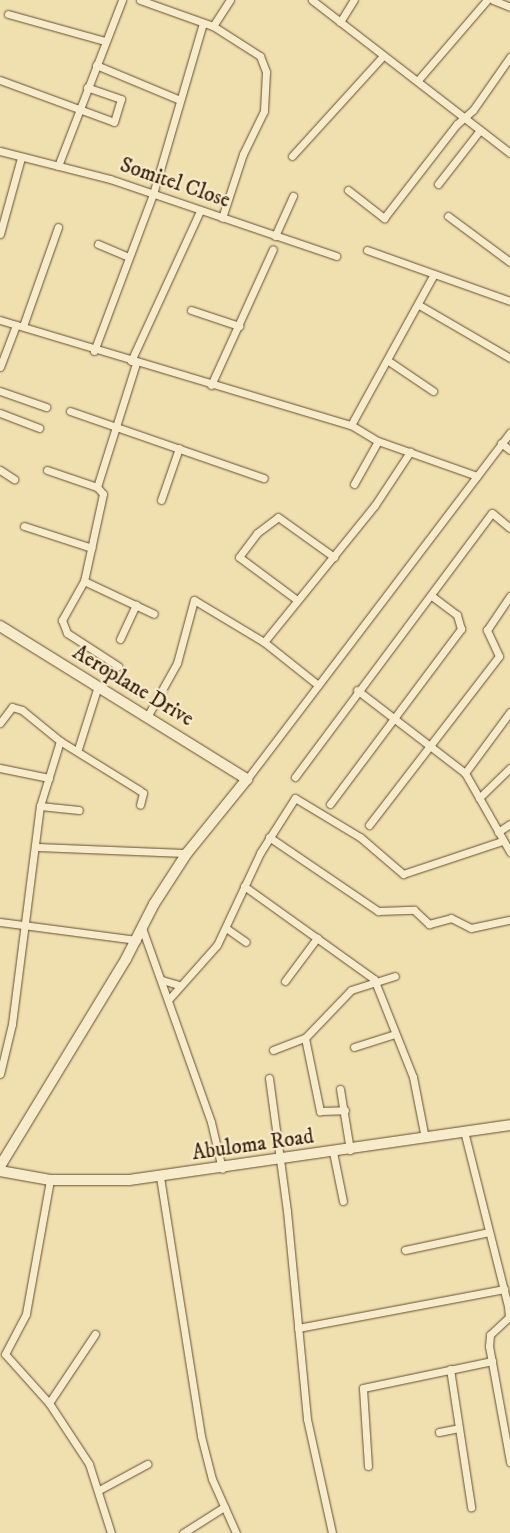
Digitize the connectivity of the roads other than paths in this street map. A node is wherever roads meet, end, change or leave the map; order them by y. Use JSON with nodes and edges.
{"nodes":[{"id":1,"x":122,"y":0,"type":"edge"},
{"id":2,"x":140,"y":0,"type":"edge"},
{"id":3,"x":230,"y":0,"type":"edge"},
{"id":4,"x":312,"y":0,"type":"edge"},
{"id":5,"x":354,"y":0,"type":"edge"},
{"id":6,"x":486,"y":0,"type":"edge"},
{"id":7,"x":493,"y":0,"type":"edge"},
{"id":8,"x":510,"y":7,"type":"edge"},
{"id":9,"x":8,"y":14,"type":"dead end"},
{"id":10,"x":340,"y":22,"type":"junction"},
{"id":11,"x":202,"y":26,"type":"junction"},
{"id":12,"x":214,"y":26,"type":"junction"},
{"id":13,"x":105,"y":41,"type":"junction"},
{"id":14,"x":383,"y":56,"type":"junction"},
{"id":15,"x":510,"y":57,"type":"edge"},
{"id":16,"x":96,"y":65,"type":"junction"},
{"id":17,"x":419,"y":79,"type":"junction"},
{"id":18,"x":0,"y":80,"type":"edge"},
{"id":19,"x":87,"y":87,"type":"junction"},
{"id":20,"x":180,"y":100,"type":"junction"},
{"id":21,"x":81,"y":107,"type":"junction"},
{"id":22,"x":463,"y":118,"type":"junction"},
{"id":23,"x":480,"y":130,"type":"junction"},
{"id":24,"x":0,"y":151,"type":"edge"},
{"id":25,"x":510,"y":153,"type":"edge"},
{"id":26,"x":292,"y":156,"type":"dead end"},
{"id":27,"x":21,"y":158,"type":"junction"},
{"id":28,"x":58,"y":166,"type":"junction"},
{"id":29,"x":438,"y":184,"type":"dead end"},
{"id":30,"x":348,"y":190,"type":"dead end"},
{"id":31,"x":152,"y":194,"type":"junction"},
{"id":32,"x":294,"y":196,"type":"dead end"},
{"id":33,"x":200,"y":211,"type":"junction"},
{"id":34,"x":448,"y":216,"type":"dead end"},
{"id":35,"x":222,"y":218,"type":"junction"},
{"id":36,"x":58,"y":226,"type":"dead end"},
{"id":37,"x":0,"y":234,"type":"edge"},
{"id":38,"x":275,"y":236,"type":"junction"},
{"id":39,"x":98,"y":244,"type":"dead end"},
{"id":40,"x":273,"y":249,"type":"dead end"},
{"id":41,"x":367,"y":250,"type":"dead end"},
{"id":42,"x":336,"y":256,"type":"dead end"},
{"id":43,"x":128,"y":257,"type":"junction"},
{"id":44,"x":510,"y":262,"type":"edge"},
{"id":45,"x":434,"y":274,"type":"junction"},
{"id":46,"x":510,"y":301,"type":"edge"},
{"id":47,"x":419,"y":305,"type":"junction"},
{"id":48,"x":191,"y":310,"type":"dead end"},
{"id":49,"x":0,"y":320,"type":"edge"},
{"id":50,"x":19,"y":326,"type":"junction"},
{"id":51,"x":239,"y":326,"type":"junction"},
{"id":52,"x":94,"y":351,"type":"junction"},
{"id":53,"x":510,"y":358,"type":"edge"},
{"id":54,"x":134,"y":362,"type":"junction"},
{"id":55,"x":390,"y":362,"type":"junction"},
{"id":56,"x":0,"y":367,"type":"edge"},
{"id":57,"x":211,"y":385,"type":"junction"},
{"id":58,"x":0,"y":390,"type":"edge"},
{"id":59,"x":433,"y":391,"type":"dead end"},
{"id":60,"x":46,"y":407,"type":"dead end"},
{"id":61,"x":70,"y":411,"type":"dead end"},
{"id":62,"x":0,"y":413,"type":"edge"},
{"id":63,"x":351,"y":425,"type":"junction"},
{"id":64,"x":114,"y":426,"type":"junction"},
{"id":65,"x":39,"y":428,"type":"dead end"},
{"id":66,"x":510,"y":432,"type":"edge"},
{"id":67,"x":378,"y":441,"type":"junction"},
{"id":68,"x":501,"y":443,"type":"junction"},
{"id":69,"x":179,"y":448,"type":"junction"},
{"id":70,"x":510,"y":450,"type":"edge"},
{"id":71,"x":410,"y":452,"type":"junction"},
{"id":72,"x":0,"y":470,"type":"edge"},
{"id":73,"x":47,"y":470,"type":"dead end"},
{"id":74,"x":477,"y":476,"type":"junction"},
{"id":75,"x":264,"y":478,"type":"dead end"},
{"id":76,"x":14,"y":479,"type":"dead end"},
{"id":77,"x":354,"y":484,"type":"dead end"},
{"id":78,"x":97,"y":487,"type":"junction"},
{"id":79,"x":161,"y":500,"type":"dead end"},
{"id":80,"x":24,"y":526,"type":"dead end"},
{"id":81,"x":510,"y":528,"type":"edge"},
{"id":82,"x":92,"y":548,"type":"junction"},
{"id":83,"x":334,"y":557,"type":"junction"},
{"id":84,"x":84,"y":581,"type":"junction"},
{"id":85,"x":432,"y":596,"type":"junction"},
{"id":86,"x":510,"y":596,"type":"edge"},
{"id":87,"x":297,"y":600,"type":"junction"},
{"id":88,"x":136,"y":605,"type":"junction"},
{"id":89,"x":154,"y":614,"type":"dead end"},
{"id":90,"x":0,"y":626,"type":"edge"},
{"id":91,"x":120,"y":639,"type":"dead end"},
{"id":92,"x":264,"y":642,"type":"junction"},
{"id":93,"x":118,"y":666,"type":"dead end"},
{"id":94,"x":318,"y":685,"type":"junction"},
{"id":95,"x":98,"y":686,"type":"junction"},
{"id":96,"x":357,"y":690,"type":"junction"},
{"id":97,"x":510,"y":712,"type":"edge"},
{"id":98,"x":147,"y":717,"type":"junction"},
{"id":99,"x":394,"y":718,"type":"junction"},
{"id":100,"x":0,"y":722,"type":"edge"},
{"id":101,"x":60,"y":741,"type":"junction"},
{"id":102,"x":431,"y":745,"type":"junction"},
{"id":103,"x":78,"y":749,"type":"junction"},
{"id":104,"x":0,"y":768,"type":"edge"},
{"id":105,"x":510,"y":768,"type":"edge"},
{"id":106,"x":465,"y":772,"type":"junction"},
{"id":107,"x":296,"y":777,"type":"dead end"},
{"id":108,"x":49,"y":778,"type":"junction"},
{"id":109,"x":246,"y":779,"type":"junction"},
{"id":110,"x":479,"y":798,"type":"junction"},
{"id":111,"x":330,"y":804,"type":"dead end"},
{"id":112,"x":40,"y":806,"type":"junction"},
{"id":113,"x":140,"y":806,"type":"dead end"},
{"id":114,"x":79,"y":810,"type":"dead end"},
{"id":115,"x":510,"y":824,"type":"edge"},
{"id":116,"x":369,"y":825,"type":"dead end"},
{"id":117,"x":498,"y":832,"type":"junction"},
{"id":118,"x":269,"y":837,"type":"junction"},
{"id":119,"x":502,"y":841,"type":"junction"},
{"id":120,"x":35,"y":847,"type":"junction"},
{"id":121,"x":510,"y":852,"type":"edge"},
{"id":122,"x":187,"y":853,"type":"junction"},
{"id":123,"x":244,"y":886,"type":"junction"},
{"id":124,"x":510,"y":920,"type":"edge"},
{"id":125,"x":0,"y":922,"type":"edge"},
{"id":126,"x":26,"y":926,"type":"junction"},
{"id":127,"x":142,"y":928,"type":"junction"},
{"id":128,"x":226,"y":928,"type":"junction"},
{"id":129,"x":317,"y":938,"type":"junction"},
{"id":130,"x":137,"y":940,"type":"junction"},
{"id":131,"x":246,"y":942,"type":"dead end"},
{"id":132,"x":395,"y":976,"type":"dead end"},
{"id":133,"x":374,"y":979,"type":"junction"},
{"id":134,"x":162,"y":980,"type":"junction"},
{"id":135,"x":285,"y":981,"type":"dead end"},
{"id":136,"x":178,"y":985,"type":"junction"},
{"id":137,"x":169,"y":998,"type":"junction"},
{"id":138,"x":394,"y":1034,"type":"junction"},
{"id":139,"x":305,"y":1038,"type":"junction"},
{"id":140,"x":354,"y":1047,"type":"dead end"},
{"id":141,"x":273,"y":1050,"type":"dead end"},
{"id":142,"x":0,"y":1074,"type":"edge"},
{"id":143,"x":269,"y":1078,"type":"dead end"},
{"id":144,"x":340,"y":1089,"type":"dead end"},
{"id":145,"x":345,"y":1110,"type":"junction"},
{"id":146,"x":510,"y":1125,"type":"edge"},
{"id":147,"x":464,"y":1131,"type":"junction"},
{"id":148,"x":425,"y":1138,"type":"junction"},
{"id":149,"x":350,"y":1150,"type":"junction"},
{"id":150,"x":333,"y":1152,"type":"junction"},
{"id":151,"x":278,"y":1160,"type":"junction"},
{"id":152,"x":0,"y":1166,"type":"edge"},
{"id":153,"x":222,"y":1168,"type":"junction"},
{"id":154,"x":0,"y":1171,"type":"edge"},
{"id":155,"x":160,"y":1177,"type":"junction"},
{"id":156,"x":50,"y":1180,"type":"junction"},
{"id":157,"x":343,"y":1201,"type":"dead end"},
{"id":158,"x":489,"y":1232,"type":"junction"},
{"id":159,"x":405,"y":1250,"type":"dead end"},
{"id":160,"x":504,"y":1289,"type":"junction"},
{"id":161,"x":298,"y":1328,"type":"junction"},
{"id":162,"x":95,"y":1334,"type":"dead end"},
{"id":163,"x":492,"y":1361,"type":"junction"},
{"id":164,"x":450,"y":1369,"type":"junction"},
{"id":165,"x":49,"y":1403,"type":"junction"},
{"id":166,"x":459,"y":1428,"type":"junction"},
{"id":167,"x":439,"y":1432,"type":"dead end"},
{"id":168,"x":510,"y":1462,"type":"edge"},
{"id":169,"x":147,"y":1464,"type":"dead end"},
{"id":170,"x":368,"y":1466,"type":"dead end"},
{"id":171,"x":99,"y":1490,"type":"junction"},
{"id":172,"x":471,"y":1506,"type":"dead end"},
{"id":173,"x":224,"y":1507,"type":"junction"},
{"id":174,"x":111,"y":1533,"type":"edge"},
{"id":175,"x":183,"y":1533,"type":"edge"},
{"id":176,"x":236,"y":1533,"type":"edge"},
{"id":177,"x":332,"y":1533,"type":"edge"}],
"edges":[{"from":1,"to":13,"type":"street"},
{"from":2,"to":11,"type":"street"},
{"from":3,"to":12,"type":"street"},
{"from":4,"to":10,"type":"street"},
{"from":5,"to":10,"type":"street"},
{"from":6,"to":17,"type":"street"},
{"from":7,"to":8,"type":"street"},
{"from":9,"to":13,"type":"street"},
{"from":10,"to":14,"type":"street"},
{"from":11,"to":12,"type":"street"},
{"from":11,"to":20,"type":"street"},
{"from":12,"to":35,"type":"street"},
{"from":13,"to":16,"type":"street"},
{"from":14,"to":17,"type":"street"},
{"from":14,"to":26,"type":"street"},
{"from":15,"to":22,"type":"street"},
{"from":16,"to":19,"type":"street"},
{"from":16,"to":20,"type":"street"},
{"from":17,"to":22,"type":"street"},
{"from":18,"to":21,"type":"street"},
{"from":19,"to":21,"type":"street"},
{"from":19,"to":21,"type":"street"},
{"from":20,"to":31,"type":"street"},
{"from":21,"to":28,"type":"street"},
{"from":22,"to":23,"type":"street"},
{"from":22,"to":30,"type":"street"},
{"from":23,"to":25,"type":"street"},
{"from":23,"to":29,"type":"street"},
{"from":24,"to":27,"type":"street","name":"Somitel Close"},
{"from":27,"to":28,"type":"street","name":"Somitel Close"},
{"from":27,"to":37,"type":"street"},
{"from":28,"to":31,"type":"street","name":"Somitel Close"},
{"from":31,"to":33,"type":"street","name":"Somitel Close"},
{"from":31,"to":43,"type":"street"},
{"from":32,"to":38,"type":"street"},
{"from":33,"to":35,"type":"street","name":"Somitel Close"},
{"from":33,"to":54,"type":"street"},
{"from":34,"to":44,"type":"street"},
{"from":35,"to":38,"type":"street","name":"Somitel Close"},
{"from":36,"to":50,"type":"street"},
{"from":38,"to":42,"type":"street","name":"Somitel Close"},
{"from":39,"to":43,"type":"street"},
{"from":40,"to":51,"type":"street"},
{"from":41,"to":45,"type":"street"},
{"from":43,"to":52,"type":"street"},
{"from":45,"to":46,"type":"street"},
{"from":45,"to":47,"type":"street"},
{"from":47,"to":53,"type":"street"},
{"from":47,"to":55,"type":"street"},
{"from":48,"to":51,"type":"street"},
{"from":49,"to":50,"type":"street"},
{"from":50,"to":52,"type":"street"},
{"from":50,"to":56,"type":"street"},
{"from":51,"to":57,"type":"street"},
{"from":52,"to":54,"type":"street"},
{"from":54,"to":57,"type":"street"},
{"from":54,"to":64,"type":"street"},
{"from":55,"to":59,"type":"street"},
{"from":55,"to":63,"type":"street"},
{"from":57,"to":63,"type":"street"},
{"from":58,"to":60,"type":"street"},
{"from":61,"to":64,"type":"street"},
{"from":62,"to":65,"type":"street"},
{"from":63,"to":67,"type":"street"},
{"from":64,"to":69,"type":"street"},
{"from":64,"to":78,"type":"street"},
{"from":66,"to":68,"type":"street"},
{"from":67,"to":71,"type":"street"},
{"from":67,"to":77,"type":"street"},
{"from":68,"to":70,"type":"street"},
{"from":68,"to":74,"type":"street"},
{"from":69,"to":75,"type":"street"},
{"from":69,"to":79,"type":"street"},
{"from":71,"to":74,"type":"street"},
{"from":71,"to":83,"type":"street"},
{"from":72,"to":76,"type":"street"},
{"from":73,"to":78,"type":"street"},
{"from":74,"to":94,"type":"street"},
{"from":78,"to":82,"type":"street"},
{"from":80,"to":82,"type":"street"},
{"from":81,"to":85,"type":"street"},
{"from":82,"to":84,"type":"street"},
{"from":83,"to":87,"type":"street"},
{"from":83,"to":87,"type":"street"},
{"from":84,"to":88,"type":"street"},
{"from":84,"to":93,"type":"street"},
{"from":85,"to":96,"type":"street"},
{"from":85,"to":99,"type":"street"},
{"from":86,"to":102,"type":"street"},
{"from":87,"to":92,"type":"street"},
{"from":88,"to":89,"type":"street"},
{"from":88,"to":91,"type":"street"},
{"from":90,"to":95,"type":"street","name":"Aeroplane Drive"},
{"from":92,"to":94,"type":"street"},
{"from":92,"to":98,"type":"street"},
{"from":94,"to":109,"type":"street"},
{"from":95,"to":98,"type":"street","name":"Aeroplane Drive"},
{"from":95,"to":103,"type":"street"},
{"from":96,"to":99,"type":"street"},
{"from":96,"to":107,"type":"street"},
{"from":97,"to":106,"type":"street"},
{"from":98,"to":109,"type":"street","name":"Aeroplane Drive"},
{"from":99,"to":102,"type":"street"},
{"from":99,"to":111,"type":"street"},
{"from":100,"to":101,"type":"street"},
{"from":101,"to":103,"type":"street"},
{"from":101,"to":108,"type":"street"},
{"from":102,"to":106,"type":"street"},
{"from":102,"to":116,"type":"street"},
{"from":103,"to":113,"type":"street"},
{"from":104,"to":108,"type":"street"},
{"from":105,"to":110,"type":"street"},
{"from":106,"to":110,"type":"street"},
{"from":108,"to":112,"type":"street"},
{"from":109,"to":122,"type":"street"},
{"from":110,"to":117,"type":"street"},
{"from":112,"to":114,"type":"street"},
{"from":112,"to":120,"type":"street"},
{"from":115,"to":117,"type":"street"},
{"from":117,"to":119,"type":"street"},
{"from":118,"to":119,"type":"street"},
{"from":118,"to":123,"type":"street"},
{"from":118,"to":124,"type":"street"},
{"from":119,"to":121,"type":"street"},
{"from":120,"to":122,"type":"street"},
{"from":120,"to":126,"type":"street"},
{"from":122,"to":127,"type":"street"},
{"from":123,"to":128,"type":"street"},
{"from":123,"to":129,"type":"street"},
{"from":125,"to":126,"type":"street"},
{"from":126,"to":130,"type":"street"},
{"from":126,"to":142,"type":"street"},
{"from":127,"to":130,"type":"street"},
{"from":127,"to":134,"type":"street"},
{"from":128,"to":131,"type":"street"},
{"from":128,"to":136,"type":"street"},
{"from":129,"to":133,"type":"street"},
{"from":129,"to":135,"type":"street"},
{"from":130,"to":152,"type":"street"},
{"from":132,"to":133,"type":"street"},
{"from":133,"to":138,"type":"street"},
{"from":133,"to":139,"type":"street"},
{"from":134,"to":136,"type":"street"},
{"from":134,"to":137,"type":"street"},
{"from":136,"to":137,"type":"street"},
{"from":137,"to":153,"type":"street"},
{"from":138,"to":140,"type":"street"},
{"from":138,"to":148,"type":"street"},
{"from":139,"to":141,"type":"street"},
{"from":139,"to":145,"type":"street"},
{"from":143,"to":151,"type":"street"},
{"from":144,"to":145,"type":"street"},
{"from":145,"to":149,"type":"street"},
{"from":146,"to":147,"type":"street","name":"Abuloma Road"},
{"from":147,"to":148,"type":"street","name":"Abuloma Road"},
{"from":147,"to":158,"type":"street"},
{"from":148,"to":149,"type":"street","name":"Abuloma Road"},
{"from":149,"to":150,"type":"street","name":"Abuloma Road"},
{"from":150,"to":151,"type":"street","name":"Abuloma Road"},
{"from":150,"to":157,"type":"street"},
{"from":151,"to":153,"type":"street","name":"Abuloma Road"},
{"from":151,"to":161,"type":"street"},
{"from":153,"to":155,"type":"street","name":"Abuloma Road"},
{"from":154,"to":156,"type":"street","name":"Abuloma Road"},
{"from":155,"to":156,"type":"street","name":"Abuloma Road"},
{"from":155,"to":173,"type":"street"},
{"from":156,"to":165,"type":"street"},
{"from":158,"to":159,"type":"street"},
{"from":158,"to":160,"type":"street"},
{"from":160,"to":161,"type":"street"},
{"from":160,"to":163,"type":"street"},
{"from":161,"to":177,"type":"street"},
{"from":162,"to":165,"type":"street"},
{"from":163,"to":164,"type":"street"},
{"from":163,"to":168,"type":"street"},
{"from":164,"to":166,"type":"street"},
{"from":164,"to":170,"type":"street"},
{"from":165,"to":171,"type":"street"},
{"from":166,"to":167,"type":"street"},
{"from":166,"to":172,"type":"street"},
{"from":169,"to":171,"type":"street"},
{"from":171,"to":174,"type":"street"},
{"from":173,"to":175,"type":"street"},
{"from":173,"to":176,"type":"street"}]}
